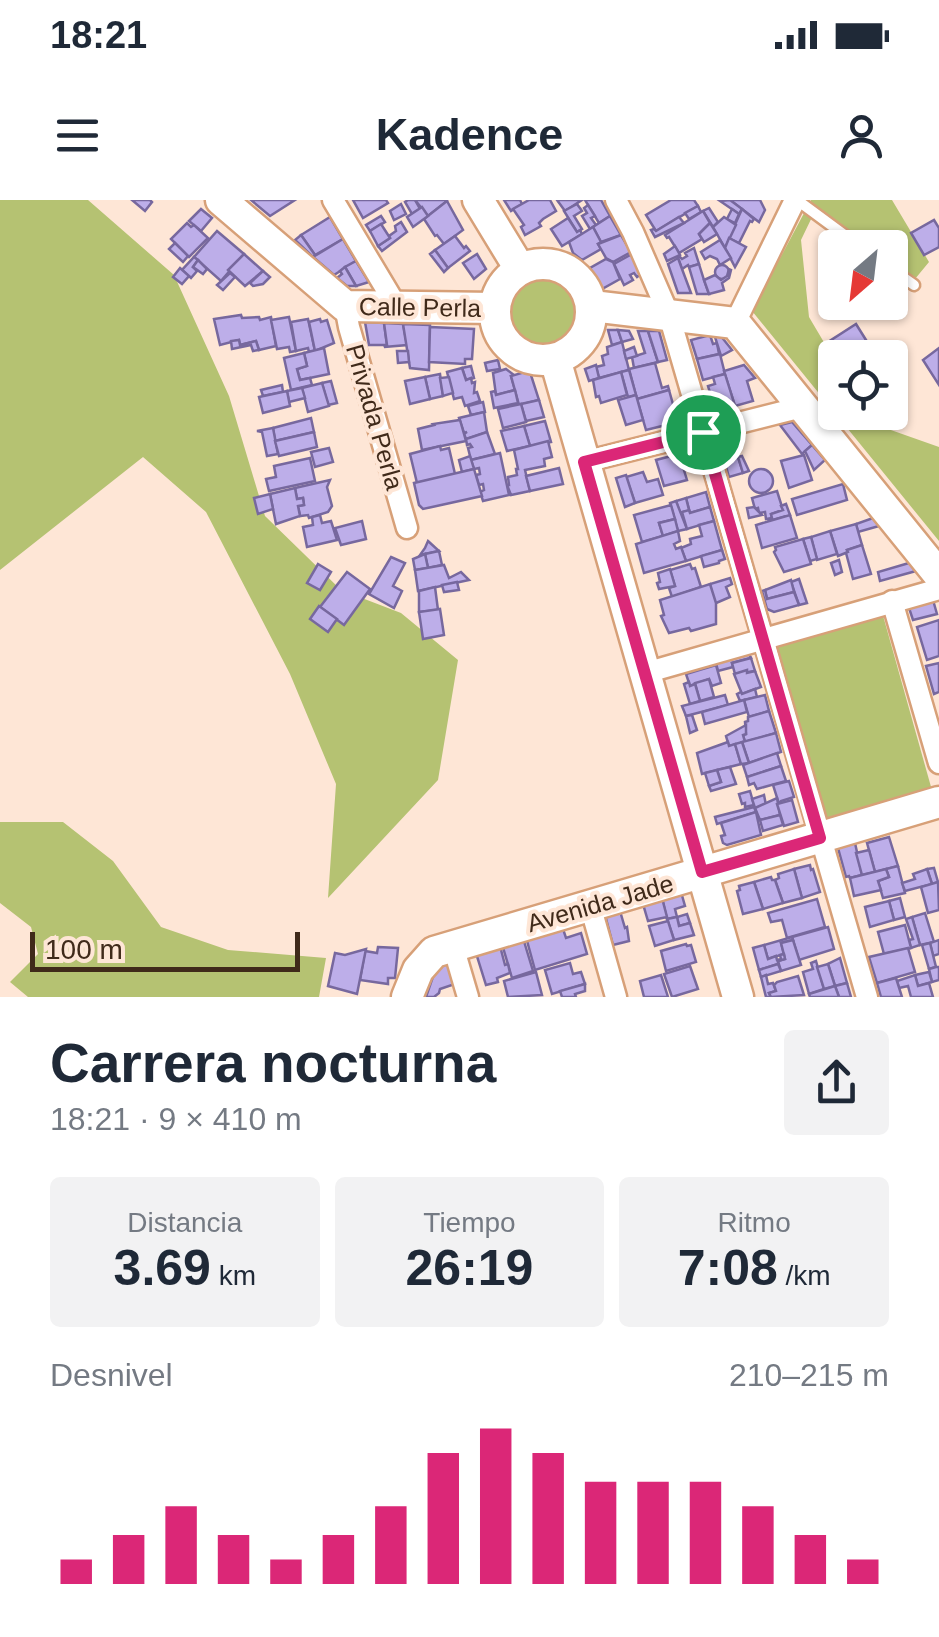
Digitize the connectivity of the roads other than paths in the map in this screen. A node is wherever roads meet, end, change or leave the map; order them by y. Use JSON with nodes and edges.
{"nodes":[{"id":1,"x":221,"y":200,"type":"edge"},
{"id":2,"x":333,"y":200,"type":"edge"},
{"id":3,"x":478,"y":200,"type":"edge"},
{"id":4,"x":616,"y":200,"type":"edge"},
{"id":5,"x":788,"y":204,"type":"edge"},
{"id":6,"x":832,"y":230,"type":"edge"},
{"id":7,"x":520,"y":269,"type":"junction"},
{"id":8,"x":908,"y":281,"type":"edge"},
{"id":9,"x":914,"y":285,"type":"dead end"},
{"id":10,"x":345,"y":306,"type":"junction"},
{"id":11,"x":592,"y":306,"type":"junction"},
{"id":12,"x":398,"y":307,"type":"junction"},
{"id":13,"x":495,"y":308,"type":"junction"},
{"id":14,"x":669,"y":315,"type":"junction"},
{"id":15,"x":735,"y":323,"type":"junction"},
{"id":16,"x":554,"y":359,"type":"junction"},
{"id":17,"x":802,"y":407,"type":"junction"},
{"id":18,"x":703,"y":432,"type":"junction"},
{"id":19,"x":584,"y":462,"type":"junction"},
{"id":20,"x":407,"y":528,"type":"dead end"},
{"id":21,"x":939,"y":576,"type":"edge"},
{"id":22,"x":939,"y":589,"type":"edge"},
{"id":23,"x":892,"y":601,"type":"junction"},
{"id":24,"x":763,"y":640,"type":"junction"},
{"id":25,"x":645,"y":674,"type":"junction"},
{"id":26,"x":939,"y":763,"type":"edge"},
{"id":27,"x":939,"y":802,"type":"edge"},
{"id":28,"x":820,"y":838,"type":"junction"},
{"id":29,"x":702,"y":872,"type":"junction"},
{"id":30,"x":590,"y":905,"type":"junction"},
{"id":31,"x":443,"y":949,"type":"junction"},
{"id":32,"x":407,"y":997,"type":"edge"},
{"id":33,"x":468,"y":997,"type":"edge"},
{"id":34,"x":616,"y":997,"type":"edge"},
{"id":35,"x":738,"y":997,"type":"edge"},
{"id":36,"x":867,"y":997,"type":"edge"}],
"edges":[{"from":1,"to":10,"type":"street"},
{"from":2,"to":12,"type":"street"},
{"from":3,"to":7,"type":"street"},
{"from":4,"to":14,"type":"street"},
{"from":5,"to":6,"type":"lane"},
{"from":5,"to":15,"type":"street"},
{"from":7,"to":11,"type":"street"},
{"from":7,"to":13,"type":"street"},
{"from":8,"to":9,"type":"lane"},
{"from":10,"to":12,"type":"street","name":"Calle Perla"},
{"from":10,"to":20,"type":"street","name":"Privada Perla"},
{"from":11,"to":14,"type":"street"},
{"from":11,"to":16,"type":"street"},
{"from":12,"to":13,"type":"street","name":"Calle Perla"},
{"from":13,"to":16,"type":"street"},
{"from":14,"to":15,"type":"street"},
{"from":14,"to":18,"type":"street"},
{"from":15,"to":17,"type":"street"},
{"from":16,"to":19,"type":"street"},
{"from":17,"to":18,"type":"street"},
{"from":17,"to":21,"type":"street"},
{"from":18,"to":19,"type":"street"},
{"from":18,"to":24,"type":"street"},
{"from":19,"to":25,"type":"street"},
{"from":22,"to":23,"type":"street"},
{"from":23,"to":24,"type":"street"},
{"from":23,"to":26,"type":"street"},
{"from":24,"to":25,"type":"street"},
{"from":24,"to":28,"type":"street"},
{"from":25,"to":29,"type":"street"},
{"from":27,"to":28,"type":"street","name":"Avenida Jade"},
{"from":28,"to":29,"type":"street","name":"Avenida Jade"},
{"from":28,"to":36,"type":"street"},
{"from":29,"to":30,"type":"street","name":"Avenida Jade"},
{"from":29,"to":35,"type":"street"},
{"from":30,"to":31,"type":"street","name":"Avenida Jade"},
{"from":30,"to":34,"type":"street"},
{"from":31,"to":32,"type":"street"},
{"from":31,"to":33,"type":"street"}]}
